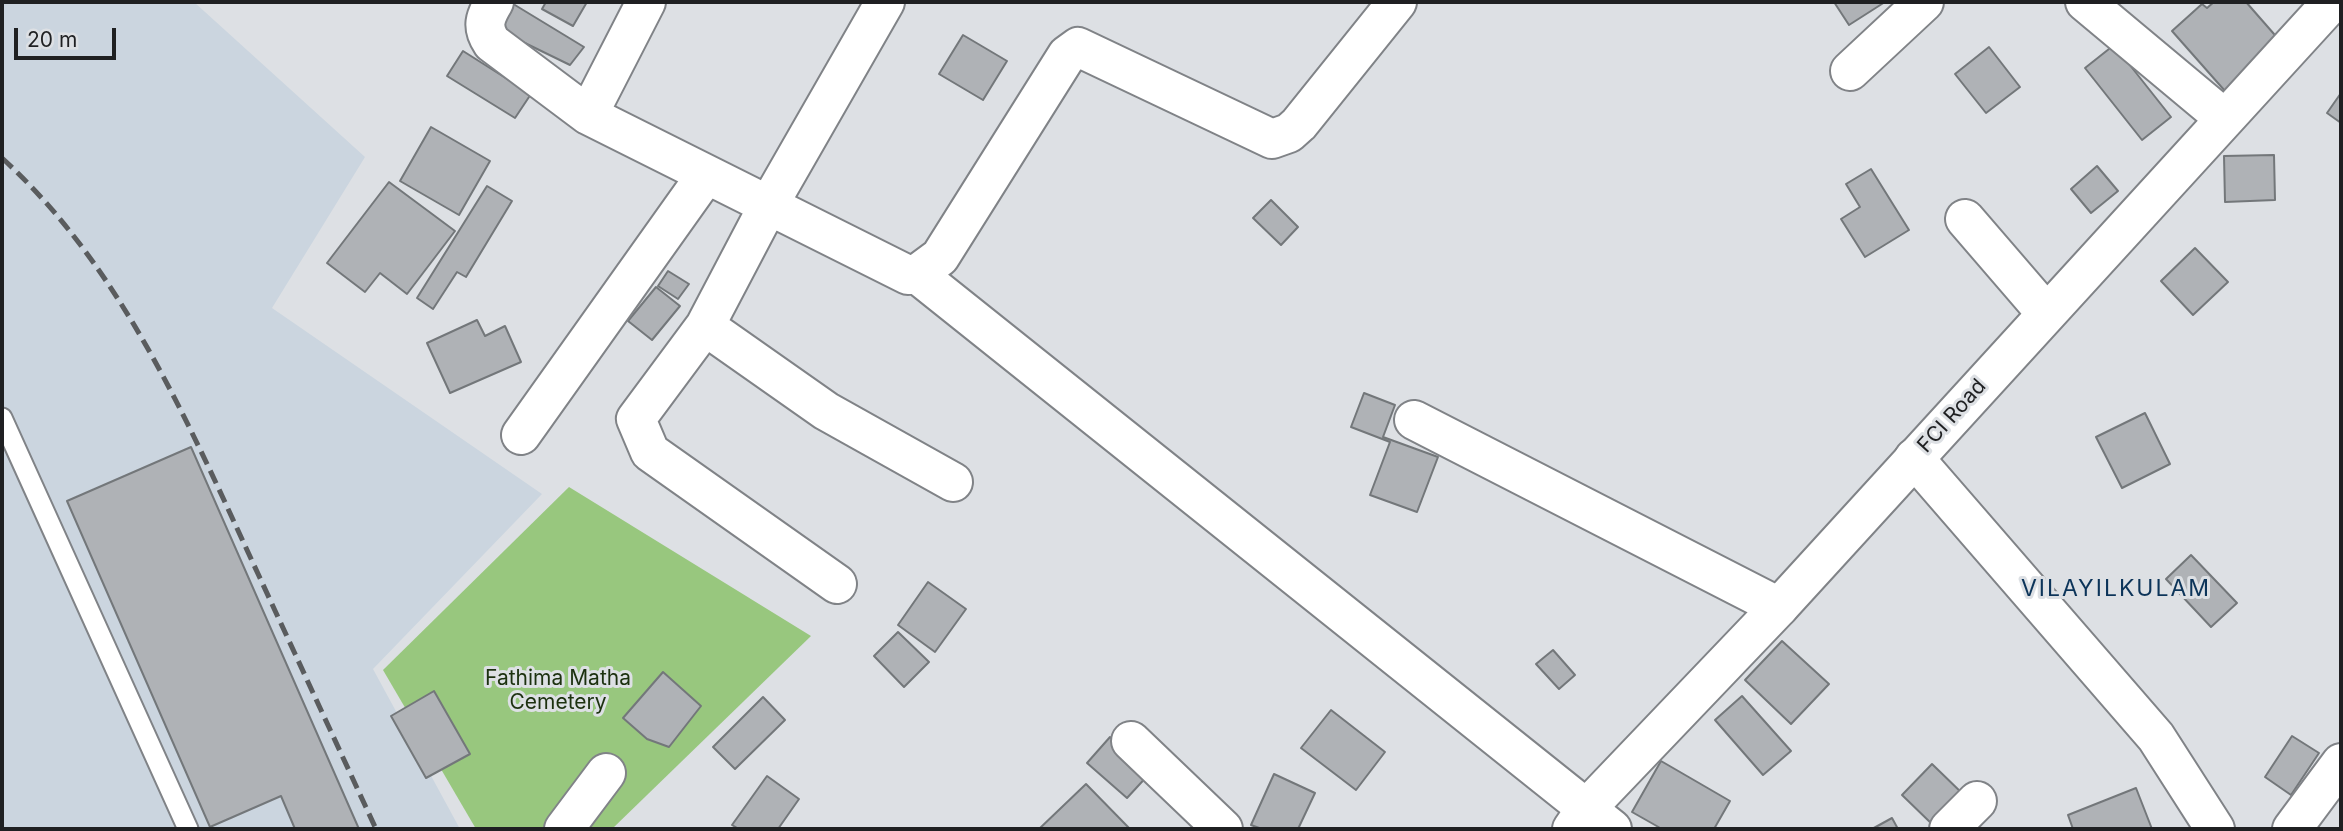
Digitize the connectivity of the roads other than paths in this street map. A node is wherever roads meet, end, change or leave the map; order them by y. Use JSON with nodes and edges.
{"nodes":[{"id":1,"x":494,"y":2,"type":"edge"},
{"id":2,"x":646,"y":2,"type":"edge"},
{"id":3,"x":885,"y":2,"type":"edge"},
{"id":4,"x":1397,"y":2,"type":"edge"},
{"id":5,"x":1924,"y":2,"type":"edge"},
{"id":6,"x":2085,"y":2,"type":"edge"},
{"id":7,"x":2332,"y":2,"type":"edge"},
{"id":8,"x":1850,"y":71,"type":"dead end"},
{"id":9,"x":588,"y":115,"type":"junction"},
{"id":10,"x":2224,"y":118,"type":"junction"},
{"id":11,"x":706,"y":175,"type":"junction"},
{"id":12,"x":768,"y":206,"type":"junction"},
{"id":13,"x":1965,"y":219,"type":"dead end"},
{"id":14,"x":917,"y":274,"type":"junction"},
{"id":15,"x":2046,"y":313,"type":"junction"},
{"id":16,"x":705,"y":326,"type":"junction"},
{"id":17,"x":2,"y":418,"type":"edge"},
{"id":18,"x":1414,"y":420,"type":"dead end"},
{"id":19,"x":521,"y":435,"type":"dead end"},
{"id":20,"x":1914,"y":458,"type":"junction"},
{"id":21,"x":953,"y":482,"type":"dead end"},
{"id":22,"x":837,"y":584,"type":"dead end"},
{"id":23,"x":1779,"y":607,"type":"junction"},
{"id":24,"x":1131,"y":741,"type":"dead end"},
{"id":25,"x":2341,"y":762,"type":"edge"},
{"id":26,"x":606,"y":773,"type":"dead end"},
{"id":27,"x":1977,"y":801,"type":"dead end"},
{"id":28,"x":1589,"y":823,"type":"edge"},
{"id":29,"x":188,"y":829,"type":"edge"},
{"id":30,"x":564,"y":829,"type":"edge"},
{"id":31,"x":1223,"y":829,"type":"edge"},
{"id":32,"x":1949,"y":829,"type":"edge"},
{"id":33,"x":2215,"y":829,"type":"edge"},
{"id":34,"x":2292,"y":829,"type":"edge"}],
"edges":[{"from":1,"to":9,"type":"street"},
{"from":2,"to":9,"type":"street"},
{"from":3,"to":12,"type":"street"},
{"from":4,"to":14,"type":"street"},
{"from":5,"to":8,"type":"street"},
{"from":6,"to":10,"type":"street"},
{"from":7,"to":10,"type":"street","name":"FCI Road"},
{"from":9,"to":11,"type":"street"},
{"from":10,"to":15,"type":"street","name":"FCI Road"},
{"from":11,"to":12,"type":"street"},
{"from":11,"to":19,"type":"street"},
{"from":12,"to":14,"type":"street"},
{"from":12,"to":16,"type":"street"},
{"from":13,"to":15,"type":"street"},
{"from":14,"to":28,"type":"street"},
{"from":15,"to":20,"type":"street","name":"FCI Road"},
{"from":16,"to":21,"type":"street"},
{"from":16,"to":22,"type":"street"},
{"from":17,"to":29,"type":"lane"},
{"from":18,"to":23,"type":"street"},
{"from":20,"to":23,"type":"street","name":"FCI Road"},
{"from":20,"to":33,"type":"street"},
{"from":23,"to":28,"type":"street","name":"FCI Road"},
{"from":24,"to":31,"type":"street"},
{"from":25,"to":34,"type":"street"},
{"from":26,"to":30,"type":"street"},
{"from":27,"to":32,"type":"street"}]}
